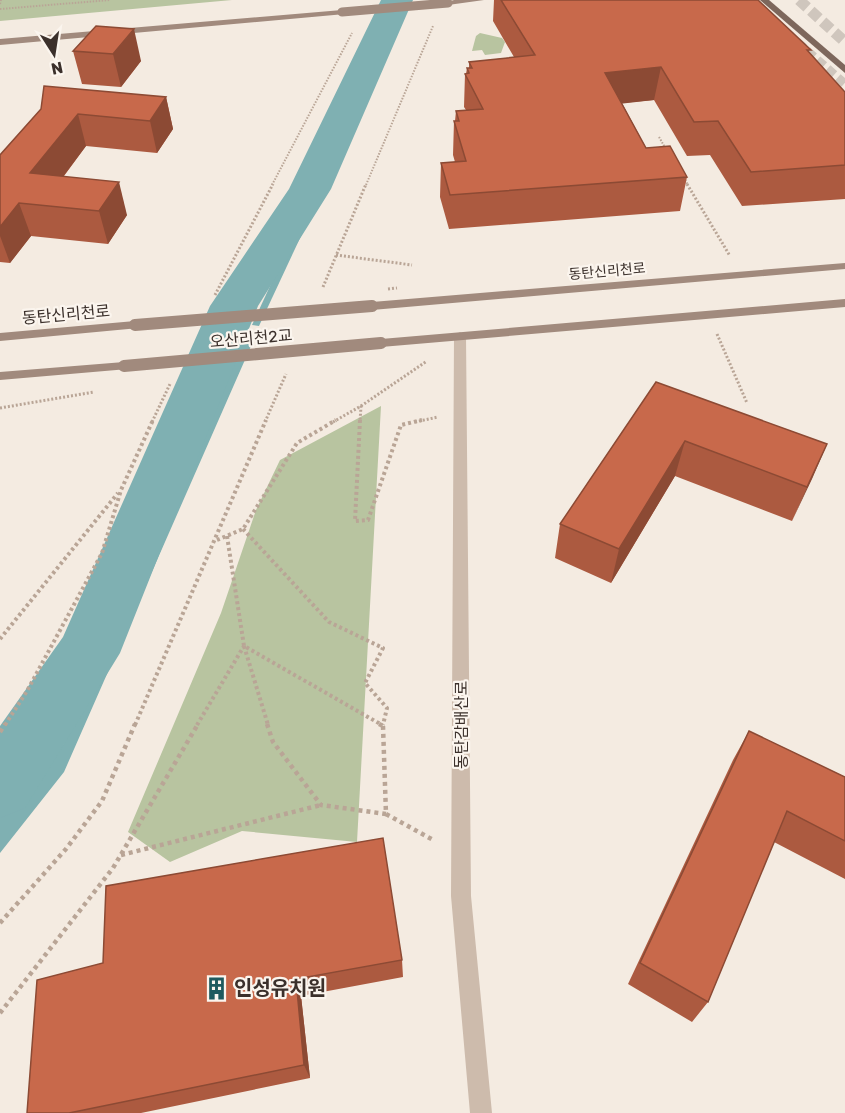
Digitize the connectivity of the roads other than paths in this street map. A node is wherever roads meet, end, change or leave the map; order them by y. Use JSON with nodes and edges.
{"nodes":[{"id":1,"x":480,"y":0,"type":"edge"},
{"id":2,"x":764,"y":0,"type":"edge"},
{"id":3,"x":0,"y":42,"type":"edge"},
{"id":4,"x":845,"y":70,"type":"edge"},
{"id":5,"x":845,"y":266,"type":"edge"},
{"id":6,"x":845,"y":303,"type":"edge"},
{"id":7,"x":372,"y":306,"type":"joint"},
{"id":8,"x":135,"y":325,"type":"joint"},
{"id":9,"x":0,"y":336,"type":"edge"},
{"id":10,"x":460,"y":336,"type":"junction"},
{"id":11,"x":0,"y":376,"type":"edge"},
{"id":12,"x":481,"y":1113,"type":"edge"}],
"edges":[{"from":1,"to":3,"type":"street","bridge":true},
{"from":2,"to":4,"type":"main road"},
{"from":5,"to":7,"type":"street","name":"동탄신리천로"},
{"from":6,"to":10,"type":"street"},
{"from":7,"to":8,"type":"street","name":"오산리천2교","bridge":true},
{"from":8,"to":9,"type":"street","name":"동탄신리천로"},
{"from":10,"to":11,"type":"street","name":"오산리천2교","bridge":true},
{"from":10,"to":12,"type":"street","name":"동탄감배산로"}]}
